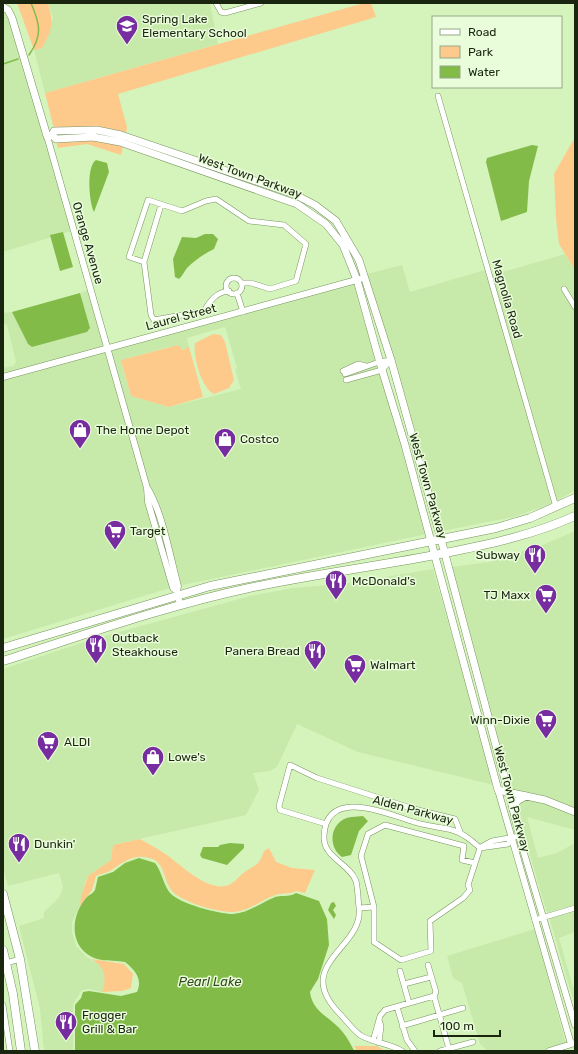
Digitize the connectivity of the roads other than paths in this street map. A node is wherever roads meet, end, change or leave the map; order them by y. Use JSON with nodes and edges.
{"nodes":[{"id":1,"x":216,"y":3,"type":"edge"},
{"id":2,"x":261,"y":3,"type":"edge"},
{"id":3,"x":3,"y":7,"type":"edge"},
{"id":4,"x":438,"y":96,"type":"dead end"},
{"id":5,"x":49,"y":136,"type":"junction"},
{"id":6,"x":161,"y":205,"type":"junction"},
{"id":7,"x":144,"y":262,"type":"junction"},
{"id":8,"x":365,"y":278,"type":"junction"},
{"id":9,"x":357,"y":280,"type":"junction"},
{"id":10,"x":242,"y":283,"type":"junction"},
{"id":11,"x":564,"y":289,"type":"dead end"},
{"id":12,"x":229,"y":291,"type":"junction"},
{"id":13,"x":237,"y":293,"type":"junction"},
{"id":14,"x":575,"y":307,"type":"edge"},
{"id":15,"x":243,"y":312,"type":"junction"},
{"id":16,"x":107,"y":349,"type":"junction"},
{"id":17,"x":391,"y":360,"type":"junction"},
{"id":18,"x":379,"y":362,"type":"junction"},
{"id":19,"x":382,"y":370,"type":"junction"},
{"id":20,"x":3,"y":377,"type":"edge"},
{"id":21,"x":575,"y":498,"type":"edge"},
{"id":22,"x":556,"y":508,"type":"junction"},
{"id":23,"x":575,"y":516,"type":"edge"},
{"id":24,"x":441,"y":539,"type":"junction"},
{"id":25,"x":432,"y":540,"type":"junction"},
{"id":26,"x":445,"y":553,"type":"junction"},
{"id":27,"x":436,"y":555,"type":"junction"},
{"id":28,"x":325,"y":562,"type":"junction"},
{"id":29,"x":307,"y":566,"type":"junction"},
{"id":30,"x":307,"y":577,"type":"junction"},
{"id":31,"x":286,"y":581,"type":"junction"},
{"id":32,"x":177,"y":593,"type":"junction"},
{"id":33,"x":180,"y":605,"type":"junction"},
{"id":34,"x":84,"y":624,"type":"junction"},
{"id":35,"x":62,"y":642,"type":"junction"},
{"id":36,"x":3,"y":648,"type":"edge"},
{"id":37,"x":3,"y":661,"type":"edge"},
{"id":38,"x":498,"y":790,"type":"junction"},
{"id":39,"x":508,"y":791,"type":"junction"},
{"id":40,"x":526,"y":796,"type":"junction"},
{"id":41,"x":513,"y":809,"type":"junction"},
{"id":42,"x":575,"y":812,"type":"edge"},
{"id":43,"x":451,"y":818,"type":"junction"},
{"id":44,"x":324,"y":824,"type":"junction"},
{"id":45,"x":452,"y":830,"type":"junction"},
{"id":46,"x":462,"y":834,"type":"junction"},
{"id":47,"x":520,"y":836,"type":"junction"},
{"id":48,"x":512,"y":838,"type":"junction"},
{"id":49,"x":480,"y":848,"type":"junction"},
{"id":50,"x":475,"y":863,"type":"junction"},
{"id":51,"x":3,"y":894,"type":"edge"},
{"id":52,"x":575,"y":908,"type":"edge"},
{"id":53,"x":374,"y":909,"type":"junction"},
{"id":54,"x":360,"y":910,"type":"junction"},
{"id":55,"x":543,"y":917,"type":"junction"},
{"id":56,"x":535,"y":920,"type":"junction"},
{"id":57,"x":3,"y":950,"type":"edge"},
{"id":58,"x":20,"y":959,"type":"junction"},
{"id":59,"x":5,"y":963,"type":"edge"},
{"id":60,"x":428,"y":965,"type":"dead end"},
{"id":61,"x":400,"y":971,"type":"dead end"},
{"id":62,"x":431,"y":976,"type":"junction"},
{"id":63,"x":404,"y":984,"type":"junction"},
{"id":64,"x":434,"y":996,"type":"junction"},
{"id":65,"x":409,"y":1003,"type":"junction"},
{"id":66,"x":3,"y":1005,"type":"edge"},
{"id":67,"x":396,"y":1007,"type":"junction"},
{"id":68,"x":463,"y":1008,"type":"dead end"},
{"id":69,"x":439,"y":1015,"type":"junction"},
{"id":70,"x":379,"y":1020,"type":"junction"},
{"id":71,"x":575,"y":1025,"type":"edge"},
{"id":72,"x":402,"y":1026,"type":"junction"},
{"id":73,"x":373,"y":1041,"type":"junction"},
{"id":74,"x":472,"y":1042,"type":"dead end"},
{"id":75,"x":379,"y":1043,"type":"junction"},
{"id":76,"x":573,"y":1044,"type":"edge"},
{"id":77,"x":449,"y":1049,"type":"junction"},
{"id":78,"x":10,"y":1051,"type":"edge"},
{"id":79,"x":21,"y":1051,"type":"edge"},
{"id":80,"x":35,"y":1051,"type":"edge"},
{"id":81,"x":402,"y":1051,"type":"edge"},
{"id":82,"x":415,"y":1051,"type":"edge"},
{"id":83,"x":440,"y":1051,"type":"edge"},
{"id":84,"x":549,"y":1051,"type":"edge"}],
"edges":[{"from":1,"to":2,"type":"street"},
{"from":3,"to":5,"type":"main road","name":"Orange Avenue"},
{"from":4,"to":22,"type":"street","name":"Magnolia Road"},
{"from":5,"to":8,"type":"main road","name":"West Town Parkway"},
{"from":5,"to":9,"type":"main road","name":"West Town Parkway"},
{"from":5,"to":16,"type":"street","name":"Orange Avenue"},
{"from":6,"to":7,"type":"street"},
{"from":6,"to":7,"type":"street"},
{"from":6,"to":10,"type":"street"},
{"from":7,"to":12,"type":"street"},
{"from":8,"to":9,"type":"street","name":"Laurel Street"},
{"from":8,"to":17,"type":"main road","name":"West Town Parkway"},
{"from":9,"to":15,"type":"street","name":"Laurel Street"},
{"from":9,"to":18,"type":"main road","name":"West Town Parkway"},
{"from":10,"to":12,"type":"street"},
{"from":10,"to":13,"type":"street"},
{"from":11,"to":14,"type":"street"},
{"from":12,"to":13,"type":"street"},
{"from":13,"to":15,"type":"street"},
{"from":15,"to":16,"type":"street","name":"Laurel Street"},
{"from":16,"to":20,"type":"street","name":"Laurel Street"},
{"from":16,"to":32,"type":"street","name":"Orange Avenue"},
{"from":17,"to":18,"type":"street"},
{"from":17,"to":19,"type":"street"},
{"from":17,"to":24,"type":"main road","name":"West Town Parkway"},
{"from":18,"to":19,"type":"main road","name":"West Town Parkway"},
{"from":18,"to":19,"type":"street"},
{"from":19,"to":25,"type":"main road","name":"West Town Parkway"},
{"from":21,"to":22,"type":"main road"},
{"from":22,"to":24,"type":"main road"},
{"from":23,"to":26,"type":"main road"},
{"from":24,"to":25,"type":"main road"},
{"from":24,"to":26,"type":"main road","name":"West Town Parkway"},
{"from":25,"to":27,"type":"main road","name":"West Town Parkway"},
{"from":25,"to":28,"type":"main road"},
{"from":26,"to":27,"type":"main road"},
{"from":26,"to":39,"type":"main road","name":"West Town Parkway"},
{"from":27,"to":30,"type":"main road"},
{"from":27,"to":38,"type":"main road","name":"West Town Parkway"},
{"from":28,"to":29,"type":"main road"},
{"from":28,"to":30,"type":"main road"},
{"from":29,"to":31,"type":"main road"},
{"from":29,"to":32,"type":"main road"},
{"from":30,"to":31,"type":"main road"},
{"from":31,"to":33,"type":"main road"},
{"from":32,"to":33,"type":"street","name":"Orange Avenue"},
{"from":32,"to":34,"type":"main road"},
{"from":33,"to":35,"type":"main road"},
{"from":34,"to":35,"type":"main road"},
{"from":34,"to":36,"type":"main road"},
{"from":35,"to":37,"type":"main road"},
{"from":38,"to":39,"type":"main road"},
{"from":38,"to":48,"type":"street","name":"West Town Parkway"},
{"from":39,"to":40,"type":"main road"},
{"from":39,"to":41,"type":"street","name":"West Town Parkway"},
{"from":40,"to":41,"type":"main road"},
{"from":40,"to":42,"type":"main road"},
{"from":41,"to":47,"type":"street","name":"West Town Parkway"},
{"from":43,"to":44,"type":"street"},
{"from":43,"to":45,"type":"street"},
{"from":43,"to":46,"type":"street"},
{"from":44,"to":45,"type":"street","name":"Alden Parkway"},
{"from":44,"to":54,"type":"street"},
{"from":45,"to":46,"type":"street","name":"Alden Parkway"},
{"from":46,"to":49,"type":"street","name":"Alden Parkway"},
{"from":47,"to":48,"type":"street"},
{"from":47,"to":55,"type":"street","name":"West Town Parkway"},
{"from":48,"to":49,"type":"street"},
{"from":48,"to":56,"type":"street","name":"West Town Parkway"},
{"from":49,"to":50,"type":"street"},
{"from":50,"to":53,"type":"street"},
{"from":50,"to":53,"type":"street"},
{"from":51,"to":58,"type":"main road"},
{"from":52,"to":55,"type":"street"},
{"from":53,"to":54,"type":"street"},
{"from":54,"to":73,"type":"street"},
{"from":55,"to":56,"type":"street"},
{"from":55,"to":71,"type":"street","name":"West Town Parkway"},
{"from":56,"to":76,"type":"street","name":"West Town Parkway"},
{"from":57,"to":59,"type":"main road"},
{"from":58,"to":59,"type":"street"},
{"from":58,"to":80,"type":"main road"},
{"from":59,"to":79,"type":"main road"},
{"from":60,"to":62,"type":"street"},
{"from":61,"to":63,"type":"street"},
{"from":62,"to":63,"type":"street"},
{"from":62,"to":64,"type":"street"},
{"from":63,"to":65,"type":"street"},
{"from":64,"to":65,"type":"street"},
{"from":64,"to":69,"type":"street"},
{"from":65,"to":67,"type":"street"},
{"from":66,"to":78,"type":"street"},
{"from":67,"to":70,"type":"street"},
{"from":67,"to":72,"type":"street"},
{"from":68,"to":69,"type":"street"},
{"from":69,"to":72,"type":"street"},
{"from":69,"to":77,"type":"street"},
{"from":70,"to":73,"type":"street"},
{"from":70,"to":75,"type":"street"},
{"from":72,"to":82,"type":"street"},
{"from":73,"to":75,"type":"street"},
{"from":74,"to":77,"type":"street"},
{"from":75,"to":81,"type":"street"},
{"from":76,"to":84,"type":"street"},
{"from":77,"to":83,"type":"street"}]}
